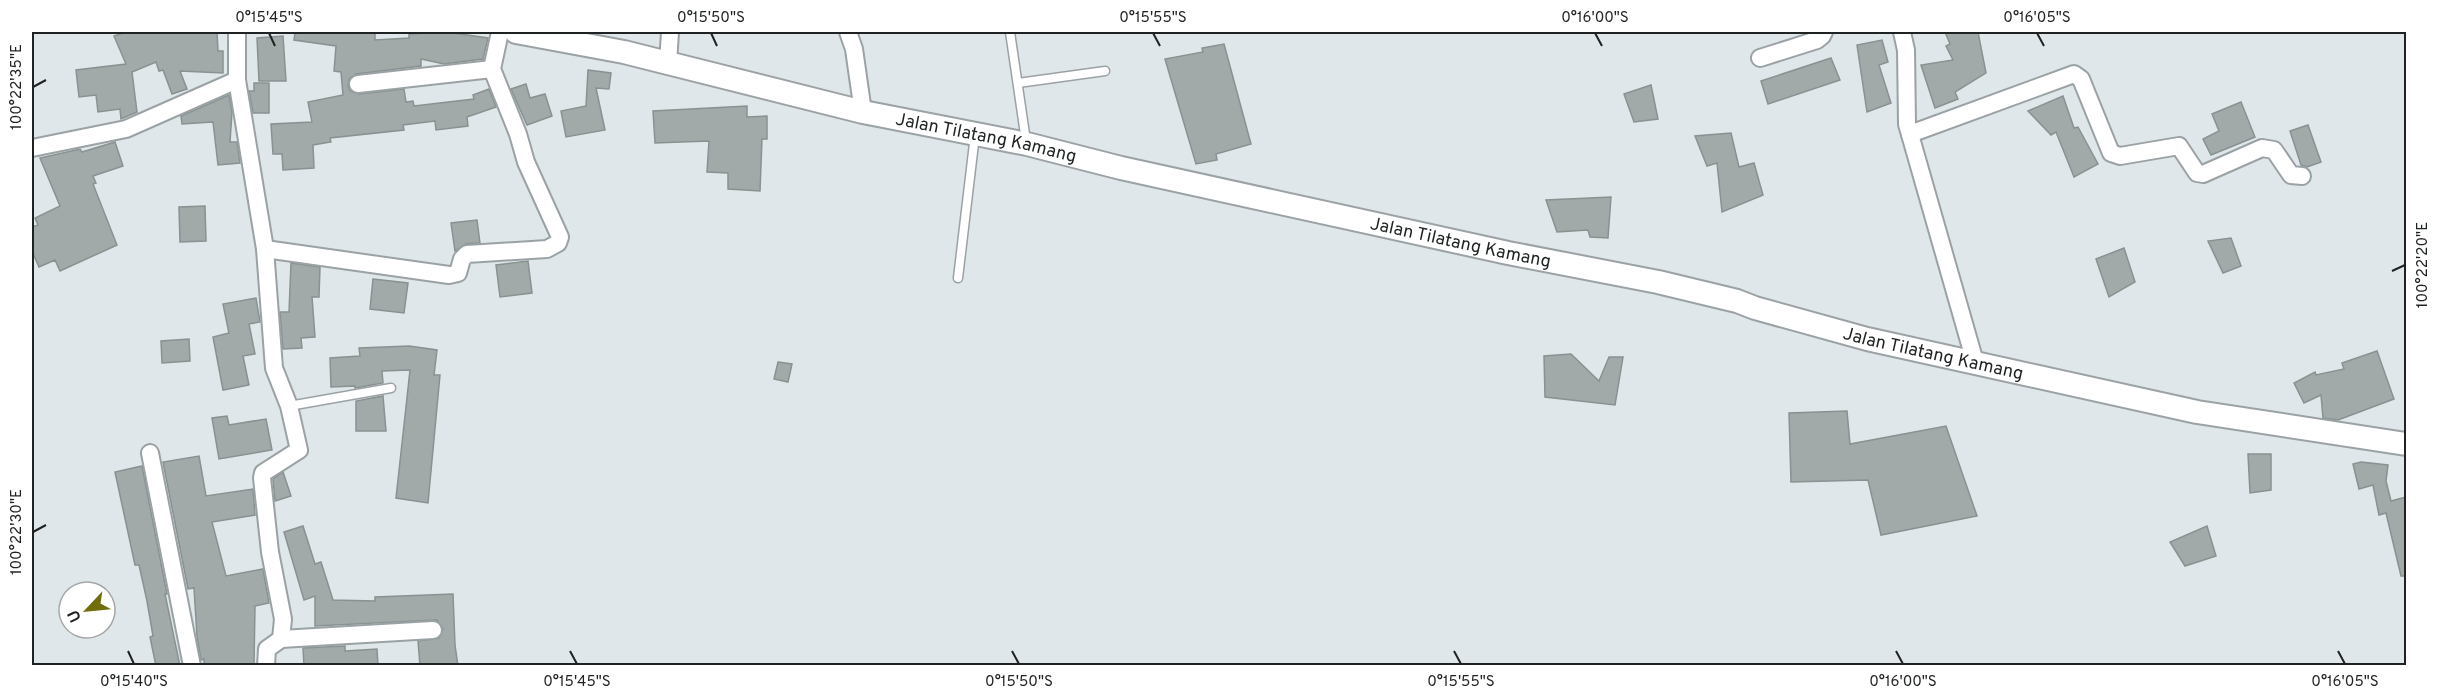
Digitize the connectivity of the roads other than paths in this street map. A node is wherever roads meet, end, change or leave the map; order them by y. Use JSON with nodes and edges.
{"nodes":[{"id":1,"x":237,"y":32,"type":"edge"},
{"id":2,"x":500,"y":32,"type":"edge"},
{"id":3,"x":516,"y":32,"type":"edge"},
{"id":4,"x":670,"y":32,"type":"edge"},
{"id":5,"x":848,"y":32,"type":"edge"},
{"id":6,"x":1010,"y":32,"type":"edge"},
{"id":7,"x":1824,"y":32,"type":"edge"},
{"id":8,"x":1902,"y":32,"type":"edge"},
{"id":9,"x":1760,"y":58,"type":"dead end"},
{"id":10,"x":668,"y":63,"type":"junction"},
{"id":11,"x":492,"y":69,"type":"junction"},
{"id":12,"x":1105,"y":71,"type":"dead end"},
{"id":13,"x":237,"y":80,"type":"junction"},
{"id":14,"x":1018,"y":83,"type":"junction"},
{"id":15,"x":358,"y":84,"type":"dead end"},
{"id":16,"x":862,"y":112,"type":"junction"},
{"id":17,"x":1910,"y":134,"type":"junction"},
{"id":18,"x":975,"y":135,"type":"junction"},
{"id":19,"x":1027,"y":144,"type":"junction"},
{"id":20,"x":32,"y":148,"type":"edge"},
{"id":21,"x":2302,"y":176,"type":"dead end"},
{"id":22,"x":265,"y":249,"type":"junction"},
{"id":23,"x":958,"y":278,"type":"dead end"},
{"id":24,"x":1975,"y":362,"type":"junction"},
{"id":25,"x":391,"y":388,"type":"dead end"},
{"id":26,"x":289,"y":406,"type":"junction"},
{"id":27,"x":2406,"y":444,"type":"edge"},
{"id":28,"x":150,"y":453,"type":"dead end"},
{"id":29,"x":433,"y":630,"type":"dead end"},
{"id":30,"x":281,"y":639,"type":"junction"},
{"id":31,"x":192,"y":666,"type":"edge"},
{"id":32,"x":266,"y":666,"type":"edge"}],
"edges":[{"from":1,"to":13,"type":"street"},
{"from":2,"to":11,"type":"street"},
{"from":3,"to":10,"type":"street","name":"Jalan Tilatang Kamang"},
{"from":4,"to":10,"type":"street"},
{"from":5,"to":16,"type":"street"},
{"from":6,"to":14,"type":"lane"},
{"from":7,"to":9,"type":"street"},
{"from":8,"to":17,"type":"street"},
{"from":10,"to":16,"type":"street","name":"Jalan Tilatang Kamang"},
{"from":11,"to":15,"type":"street"},
{"from":11,"to":22,"type":"street"},
{"from":12,"to":14,"type":"lane"},
{"from":13,"to":20,"type":"street"},
{"from":13,"to":22,"type":"street"},
{"from":14,"to":19,"type":"lane"},
{"from":16,"to":18,"type":"street","name":"Jalan Tilatang Kamang"},
{"from":17,"to":21,"type":"street"},
{"from":17,"to":24,"type":"street"},
{"from":18,"to":19,"type":"street","name":"Jalan Tilatang Kamang"},
{"from":18,"to":23,"type":"lane"},
{"from":19,"to":24,"type":"street","name":"Jalan Tilatang Kamang"},
{"from":22,"to":26,"type":"street"},
{"from":24,"to":27,"type":"street","name":"Jalan Tilatang Kamang"},
{"from":25,"to":26,"type":"lane"},
{"from":26,"to":30,"type":"street"},
{"from":28,"to":31,"type":"street"},
{"from":29,"to":30,"type":"street"},
{"from":30,"to":32,"type":"street"}]}
